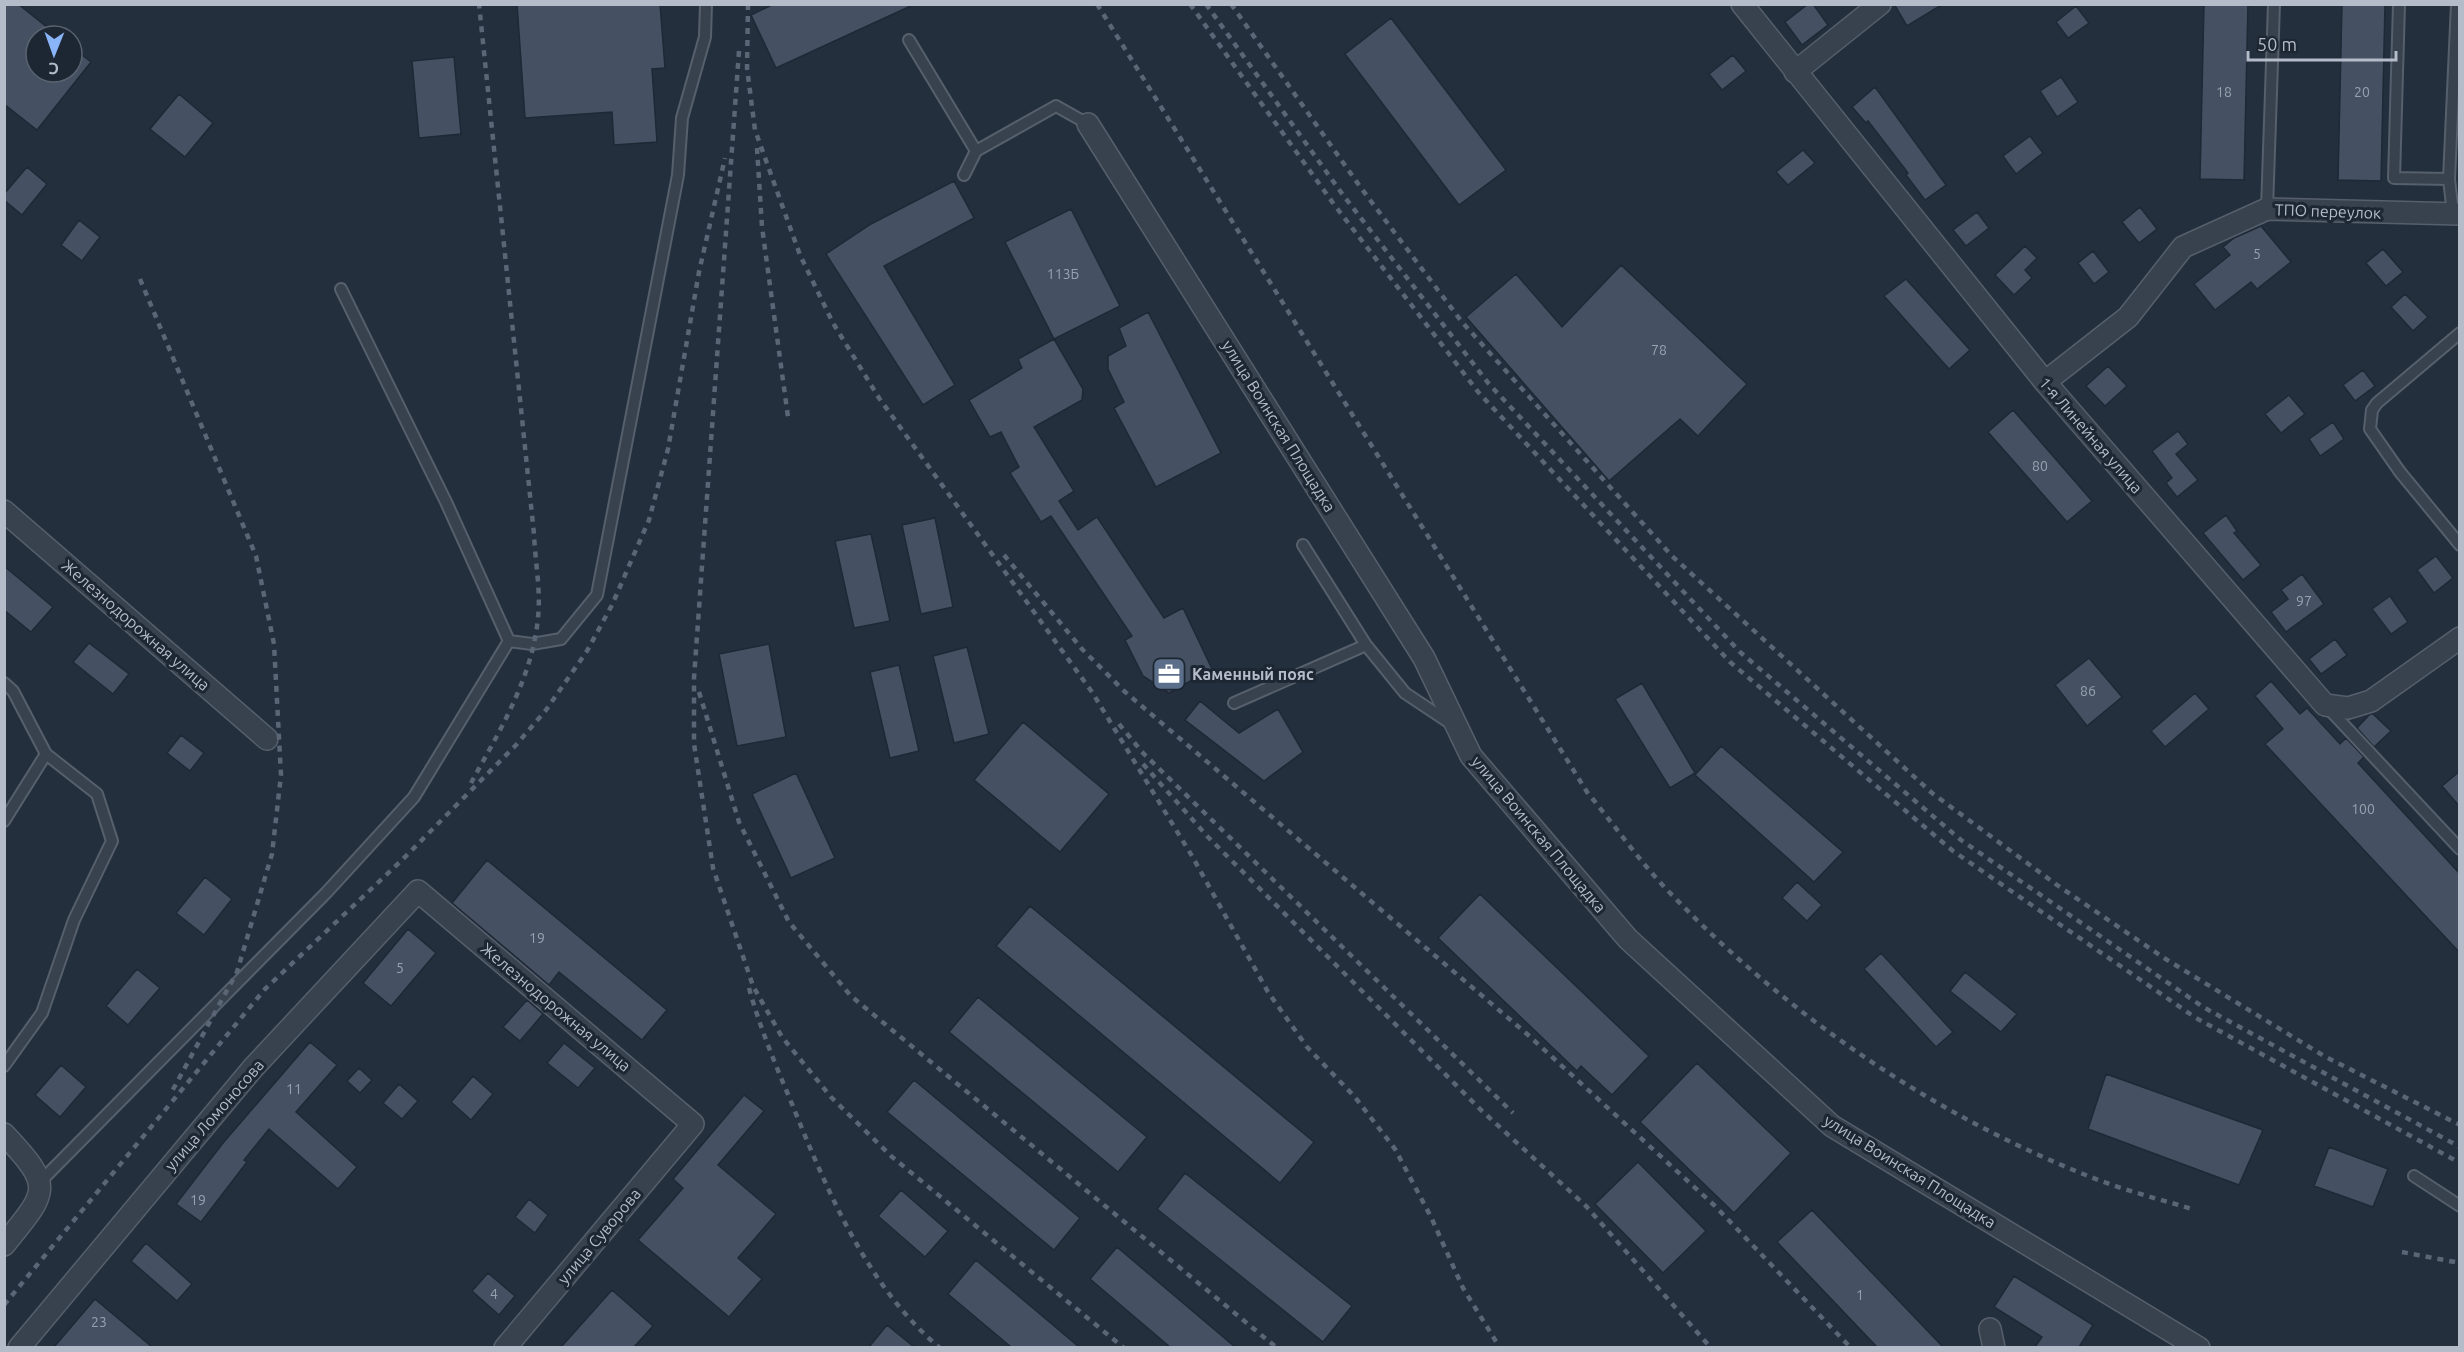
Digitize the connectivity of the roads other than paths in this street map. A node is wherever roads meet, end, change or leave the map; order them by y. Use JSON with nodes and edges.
{"nodes":[{"id":1,"x":706,"y":4,"type":"edge"},
{"id":2,"x":1742,"y":4,"type":"edge"},
{"id":3,"x":1880,"y":4,"type":"edge"},
{"id":4,"x":2274,"y":4,"type":"edge"},
{"id":5,"x":2399,"y":4,"type":"edge"},
{"id":6,"x":2457,"y":4,"type":"edge"},
{"id":7,"x":909,"y":40,"type":"dead end"},
{"id":8,"x":1795,"y":72,"type":"junction"},
{"id":9,"x":1088,"y":124,"type":"joint"},
{"id":10,"x":976,"y":151,"type":"junction"},
{"id":11,"x":964,"y":175,"type":"dead end"},
{"id":12,"x":2449,"y":179,"type":"junction"},
{"id":13,"x":2267,"y":209,"type":"junction"},
{"id":14,"x":2457,"y":221,"type":"edge"},
{"id":15,"x":341,"y":289,"type":"dead end"},
{"id":16,"x":2460,"y":333,"type":"edge"},
{"id":17,"x":2045,"y":382,"type":"junction"},
{"id":18,"x":7,"y":519,"type":"edge"},
{"id":19,"x":1303,"y":545,"type":"dead end"},
{"id":20,"x":2460,"y":545,"type":"edge"},
{"id":21,"x":2460,"y":639,"type":"edge"},
{"id":22,"x":509,"y":641,"type":"junction"},
{"id":23,"x":1366,"y":645,"type":"junction"},
{"id":24,"x":4,"y":683,"type":"edge"},
{"id":25,"x":1234,"y":703,"type":"dead end"},
{"id":26,"x":2325,"y":705,"type":"junction"},
{"id":27,"x":1455,"y":727,"type":"junction"},
{"id":28,"x":267,"y":739,"type":"dead end"},
{"id":29,"x":46,"y":754,"type":"junction"},
{"id":30,"x":4,"y":821,"type":"edge"},
{"id":31,"x":2460,"y":849,"type":"edge"},
{"id":32,"x":418,"y":891,"type":"joint"},
{"id":33,"x":4,"y":1066,"type":"edge"},
{"id":34,"x":693,"y":1124,"type":"joint"},
{"id":35,"x":4,"y":1134,"type":"edge"},
{"id":36,"x":2414,"y":1176,"type":"dead end"},
{"id":37,"x":41,"y":1181,"type":"junction"},
{"id":38,"x":2460,"y":1206,"type":"edge"},
{"id":39,"x":4,"y":1245,"type":"edge"},
{"id":40,"x":18,"y":1347,"type":"edge"},
{"id":41,"x":505,"y":1347,"type":"edge"},
{"id":42,"x":2199,"y":1347,"type":"edge"}],
"edges":[{"from":1,"to":22,"type":"lane"},
{"from":2,"to":8,"type":"street","name":"1-я Линейная улица"},
{"from":3,"to":8,"type":"street"},
{"from":4,"to":13,"type":"lane"},
{"from":5,"to":12,"type":"lane"},
{"from":6,"to":12,"type":"lane"},
{"from":7,"to":10,"type":"lane"},
{"from":8,"to":17,"type":"street","name":"1-я Линейная улица"},
{"from":9,"to":10,"type":"lane"},
{"from":9,"to":27,"type":"street","name":"улица Воинская Площадка"},
{"from":10,"to":11,"type":"lane"},
{"from":12,"to":14,"type":"lane"},
{"from":13,"to":14,"type":"street","name":"ТПО переулок"},
{"from":13,"to":17,"type":"street","name":"ТПО переулок"},
{"from":15,"to":22,"type":"lane"},
{"from":16,"to":20,"type":"lane"},
{"from":17,"to":26,"type":"street","name":"1-я Линейная улица"},
{"from":18,"to":28,"type":"street","name":"Железнодорожная улица"},
{"from":19,"to":23,"type":"lane"},
{"from":21,"to":26,"type":"street"},
{"from":22,"to":37,"type":"lane"},
{"from":23,"to":25,"type":"lane"},
{"from":23,"to":27,"type":"lane"},
{"from":24,"to":29,"type":"lane"},
{"from":26,"to":31,"type":"lane","name":"1-я Линейная улица"},
{"from":27,"to":42,"type":"street","name":"улица Воинская Площадка"},
{"from":29,"to":30,"type":"lane"},
{"from":29,"to":33,"type":"lane"},
{"from":32,"to":34,"type":"street","name":"Железнодорожная улица"},
{"from":32,"to":40,"type":"street","name":"улица Ломоносова"},
{"from":34,"to":41,"type":"street","name":"улица Суворова"},
{"from":35,"to":37,"type":"street"},
{"from":36,"to":38,"type":"lane"},
{"from":37,"to":39,"type":"street"}]}
